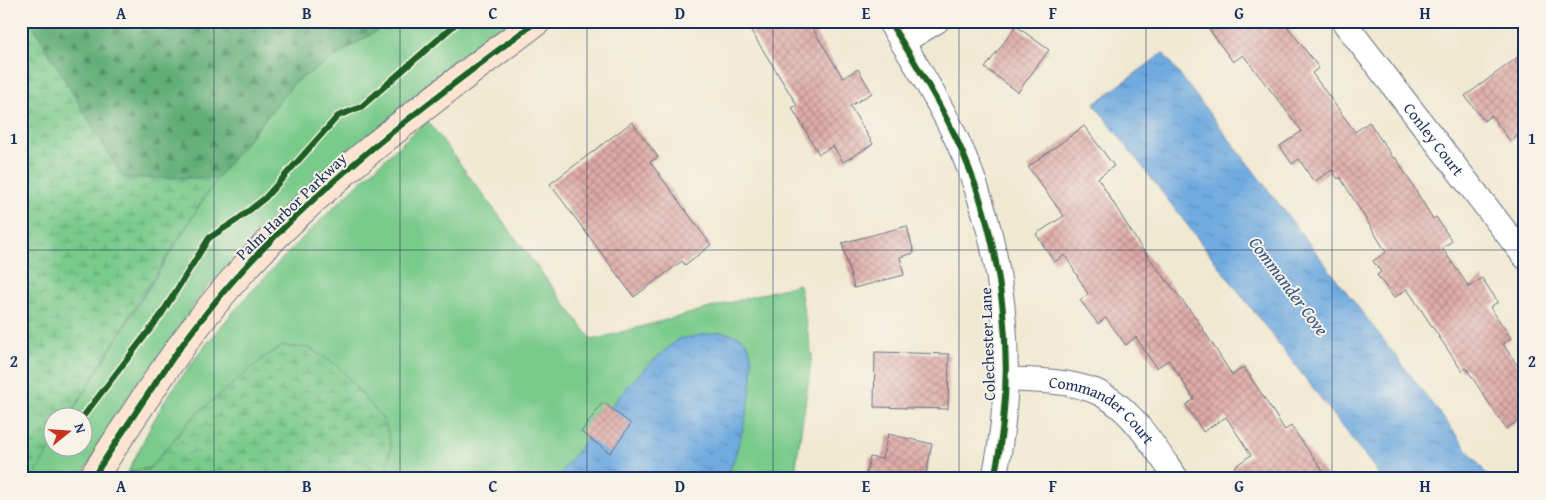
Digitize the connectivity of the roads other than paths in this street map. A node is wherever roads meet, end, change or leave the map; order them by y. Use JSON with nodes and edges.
{"nodes":[{"id":1,"x":537,"y":21,"type":"edge"},
{"id":2,"x":889,"y":21,"type":"edge"},
{"id":3,"x":936,"y":21,"type":"edge"},
{"id":4,"x":1344,"y":21,"type":"edge"},
{"id":5,"x":902,"y":42,"type":"junction"},
{"id":6,"x":1525,"y":257,"type":"edge"},
{"id":7,"x":1005,"y":379,"type":"junction"},
{"id":8,"x":92,"y":479,"type":"edge"},
{"id":9,"x":994,"y":479,"type":"edge"},
{"id":10,"x":1178,"y":479,"type":"edge"}],
"edges":[{"from":1,"to":8,"type":"street","name":"Palm Harbor Parkway"},
{"from":2,"to":5,"type":"street","name":"Colechester Lane"},
{"from":3,"to":5,"type":"street"},
{"from":4,"to":6,"type":"street","name":"Conley Court"},
{"from":5,"to":7,"type":"street","name":"Colechester Lane"},
{"from":7,"to":9,"type":"street","name":"Colechester Lane"},
{"from":7,"to":10,"type":"street","name":"Commander Court"}]}
